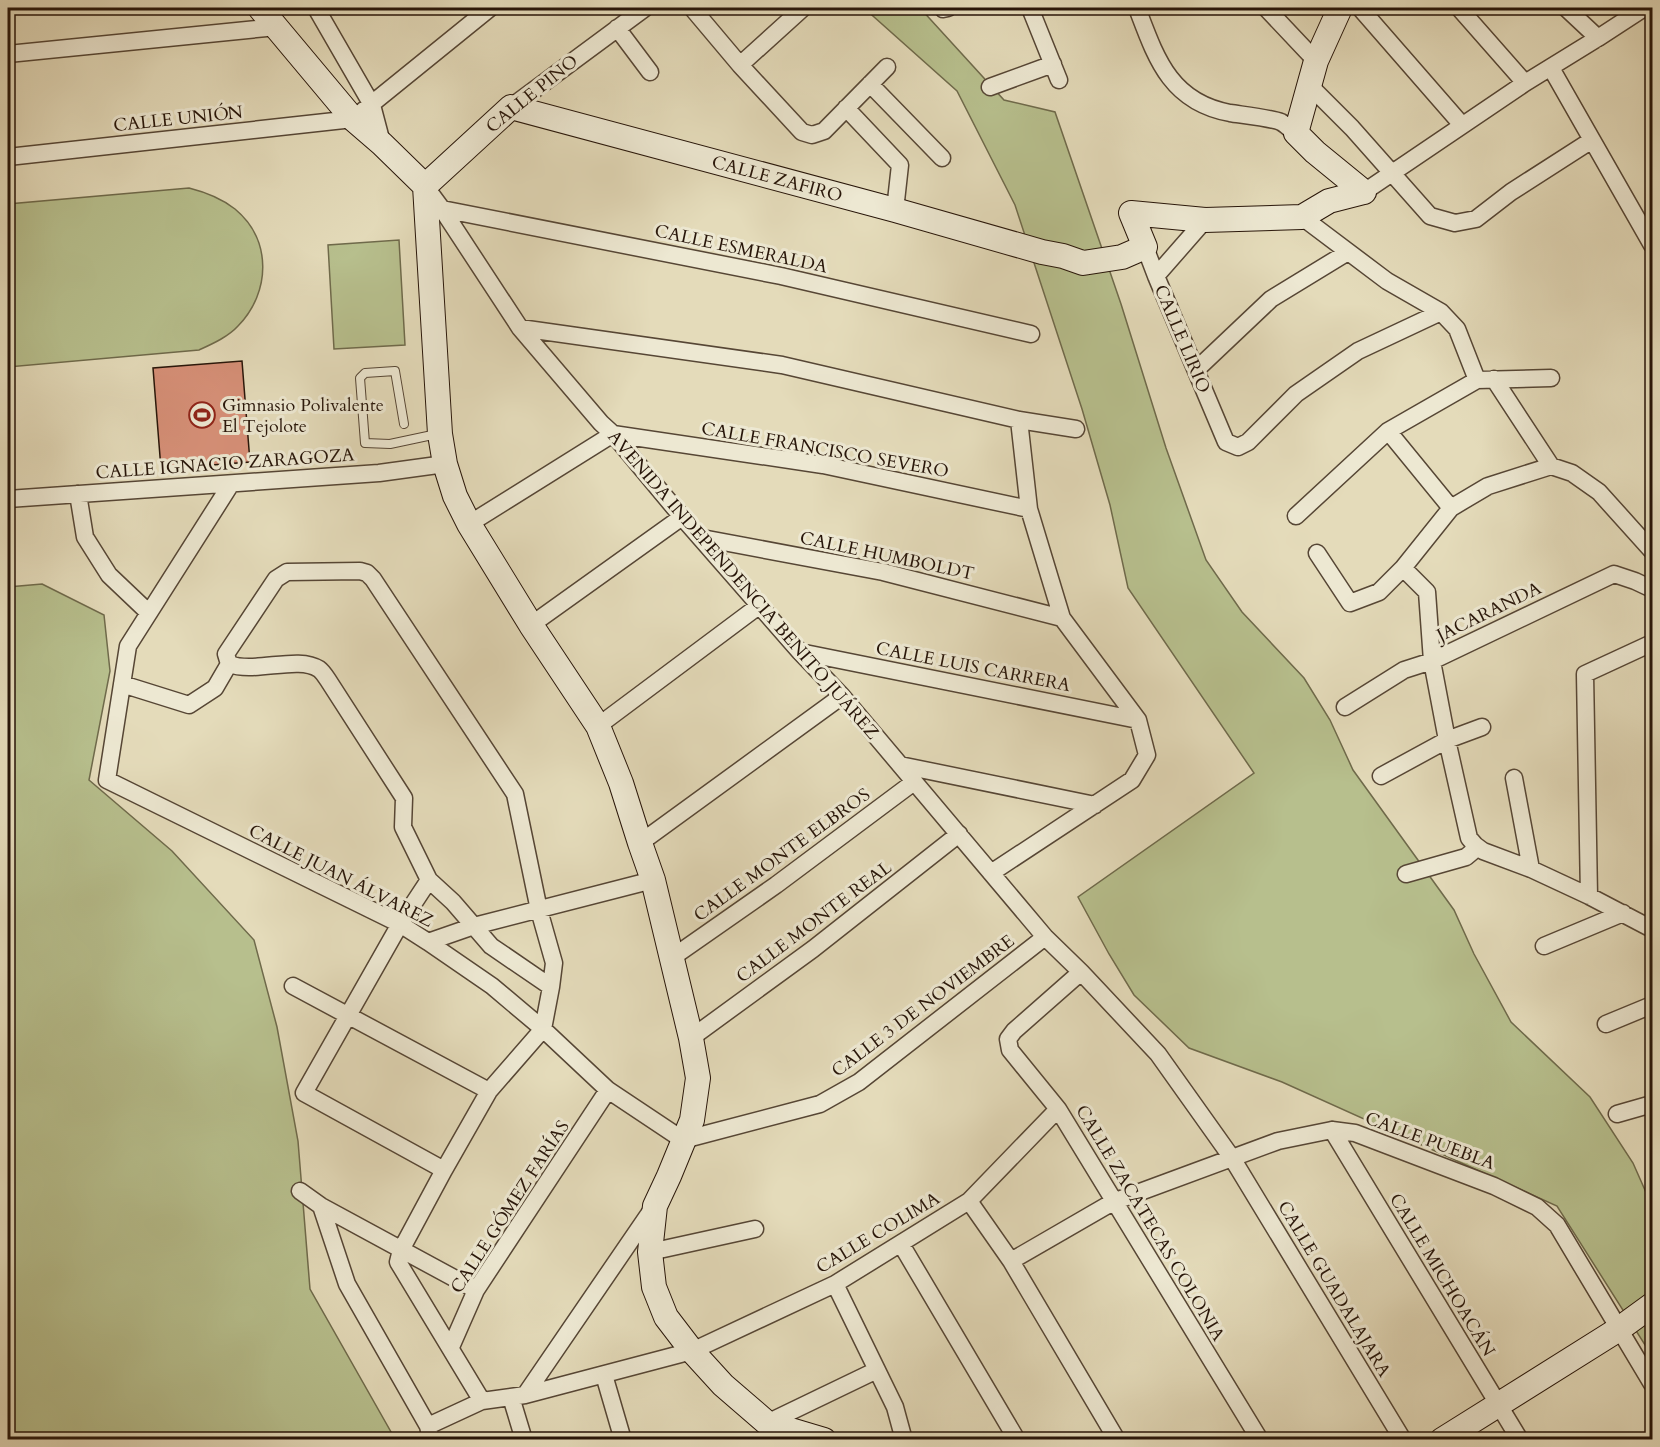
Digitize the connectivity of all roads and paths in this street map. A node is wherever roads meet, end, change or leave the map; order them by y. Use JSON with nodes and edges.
{"nodes":[{"id":1,"x":261,"y":8,"type":"edge"},
{"id":2,"x":316,"y":8,"type":"edge"},
{"id":3,"x":490,"y":8,"type":"edge"},
{"id":4,"x":645,"y":8,"type":"edge"},
{"id":5,"x":692,"y":8,"type":"edge"},
{"id":6,"x":803,"y":8,"type":"edge"},
{"id":7,"x":1030,"y":8,"type":"edge"},
{"id":8,"x":1137,"y":8,"type":"edge"},
{"id":9,"x":1266,"y":8,"type":"edge"},
{"id":10,"x":1340,"y":8,"type":"edge"},
{"id":11,"x":1360,"y":8,"type":"edge"},
{"id":12,"x":1459,"y":8,"type":"edge"},
{"id":13,"x":1566,"y":8,"type":"edge"},
{"id":14,"x":1644,"y":8,"type":"edge"},
{"id":15,"x":277,"y":27,"type":"junction"},
{"id":16,"x":617,"y":28,"type":"junction"},
{"id":17,"x":1598,"y":38,"type":"junction"},
{"id":18,"x":8,"y":54,"type":"edge"},
{"id":19,"x":1316,"y":61,"type":"junction"},
{"id":20,"x":1053,"y":64,"type":"junction"},
{"id":21,"x":741,"y":65,"type":"junction"},
{"id":22,"x":887,"y":67,"type":"dead end"},
{"id":23,"x":1551,"y":68,"type":"junction"},
{"id":24,"x":650,"y":72,"type":"dead end"},
{"id":25,"x":1059,"y":80,"type":"dead end"},
{"id":26,"x":1525,"y":83,"type":"junction"},
{"id":27,"x":870,"y":84,"type":"junction"},
{"id":28,"x":1308,"y":84,"type":"junction"},
{"id":29,"x":990,"y":87,"type":"dead end"},
{"id":30,"x":512,"y":107,"type":"junction"},
{"id":31,"x":846,"y":108,"type":"junction"},
{"id":32,"x":363,"y":112,"type":"junction"},
{"id":33,"x":1462,"y":125,"type":"junction"},
{"id":34,"x":1296,"y":133,"type":"junction"},
{"id":35,"x":1592,"y":140,"type":"junction"},
{"id":36,"x":8,"y":158,"type":"edge"},
{"id":37,"x":942,"y":158,"type":"dead end"},
{"id":38,"x":1391,"y":172,"type":"junction"},
{"id":39,"x":425,"y":186,"type":"junction"},
{"id":40,"x":1364,"y":192,"type":"junction"},
{"id":41,"x":442,"y":209,"type":"junction"},
{"id":42,"x":895,"y":210,"type":"junction"},
{"id":43,"x":1302,"y":217,"type":"junction"},
{"id":44,"x":1205,"y":220,"type":"junction"},
{"id":45,"x":1653,"y":245,"type":"edge"},
{"id":46,"x":1145,"y":247,"type":"junction"},
{"id":47,"x":1348,"y":252,"type":"junction"},
{"id":48,"x":1156,"y":276,"type":"junction"},
{"id":49,"x":1440,"y":312,"type":"junction"},
{"id":50,"x":520,"y":328,"type":"junction"},
{"id":51,"x":1031,"y":334,"type":"dead end"},
{"id":52,"x":1196,"y":370,"type":"junction"},
{"id":53,"x":1551,"y":378,"type":"dead end"},
{"id":54,"x":1494,"y":379,"type":"junction"},
{"id":55,"x":1477,"y":380,"type":"junction"},
{"id":56,"x":1019,"y":420,"type":"junction"},
{"id":57,"x":404,"y":424,"type":"dead end"},
{"id":58,"x":1076,"y":429,"type":"dead end"},
{"id":59,"x":1388,"y":432,"type":"junction"},
{"id":60,"x":440,"y":434,"type":"junction"},
{"id":61,"x":613,"y":434,"type":"junction"},
{"id":62,"x":445,"y":464,"type":"junction"},
{"id":63,"x":1551,"y":466,"type":"junction"},
{"id":64,"x":231,"y":484,"type":"junction"},
{"id":65,"x":78,"y":494,"type":"junction"},
{"id":66,"x":8,"y":499,"type":"edge"},
{"id":67,"x":1451,"y":508,"type":"junction"},
{"id":68,"x":1029,"y":509,"type":"junction"},
{"id":69,"x":1296,"y":516,"type":"dead end"},
{"id":70,"x":682,"y":517,"type":"junction"},
{"id":71,"x":469,"y":524,"type":"junction"},
{"id":72,"x":702,"y":538,"type":"junction"},
{"id":73,"x":1653,"y":551,"type":"edge"},
{"id":74,"x":1317,"y":553,"type":"dead end"},
{"id":75,"x":1403,"y":568,"type":"junction"},
{"id":76,"x":1653,"y":590,"type":"edge"},
{"id":77,"x":760,"y":605,"type":"junction"},
{"id":78,"x":149,"y":613,"type":"junction"},
{"id":79,"x":1062,"y":618,"type":"junction"},
{"id":80,"x":531,"y":625,"type":"junction"},
{"id":81,"x":1653,"y":642,"type":"edge"},
{"id":82,"x":800,"y":652,"type":"junction"},
{"id":83,"x":1432,"y":661,"type":"junction"},
{"id":84,"x":229,"y":664,"type":"junction"},
{"id":85,"x":122,"y":684,"type":"junction"},
{"id":86,"x":842,"y":696,"type":"junction"},
{"id":87,"x":1345,"y":707,"type":"dead end"},
{"id":88,"x":1138,"y":720,"type":"junction"},
{"id":89,"x":598,"y":726,"type":"junction"},
{"id":90,"x":1482,"y":727,"type":"dead end"},
{"id":91,"x":1447,"y":740,"type":"junction"},
{"id":92,"x":900,"y":765,"type":"junction"},
{"id":93,"x":1381,"y":776,"type":"dead end"},
{"id":94,"x":1514,"y":778,"type":"dead end"},
{"id":95,"x":914,"y":782,"type":"junction"},
{"id":96,"x":1095,"y":805,"type":"junction"},
{"id":97,"x":959,"y":834,"type":"junction"},
{"id":98,"x":640,"y":843,"type":"junction"},
{"id":99,"x":1475,"y":845,"type":"junction"},
{"id":100,"x":1531,"y":869,"type":"junction"},
{"id":101,"x":991,"y":873,"type":"junction"},
{"id":102,"x":1406,"y":874,"type":"dead end"},
{"id":103,"x":429,"y":880,"type":"junction"},
{"id":104,"x":653,"y":880,"type":"junction"},
{"id":105,"x":1589,"y":896,"type":"junction"},
{"id":106,"x":539,"y":910,"type":"junction"},
{"id":107,"x":1623,"y":913,"type":"junction"},
{"id":108,"x":400,"y":924,"type":"junction"},
{"id":109,"x":474,"y":926,"type":"junction"},
{"id":110,"x":1653,"y":929,"type":"edge"},
{"id":111,"x":1046,"y":937,"type":"junction"},
{"id":112,"x":428,"y":942,"type":"junction"},
{"id":113,"x":1544,"y":946,"type":"dead end"},
{"id":114,"x":673,"y":957,"type":"junction"},
{"id":115,"x":1081,"y":972,"type":"junction"},
{"id":116,"x":293,"y":986,"type":"dead end"},
{"id":117,"x":551,"y":987,"type":"junction"},
{"id":118,"x":1653,"y":1005,"type":"edge"},
{"id":119,"x":348,"y":1016,"type":"junction"},
{"id":120,"x":1606,"y":1024,"type":"dead end"},
{"id":121,"x":543,"y":1029,"type":"junction"},
{"id":122,"x":691,"y":1038,"type":"junction"},
{"id":123,"x":608,"y":1090,"type":"junction"},
{"id":124,"x":489,"y":1091,"type":"junction"},
{"id":125,"x":1653,"y":1104,"type":"edge"},
{"id":126,"x":1058,"y":1109,"type":"junction"},
{"id":127,"x":1617,"y":1114,"type":"dead end"},
{"id":128,"x":1332,"y":1130,"type":"junction"},
{"id":129,"x":683,"y":1140,"type":"junction"},
{"id":130,"x":1232,"y":1158,"type":"junction"},
{"id":131,"x":444,"y":1170,"type":"junction"},
{"id":132,"x":300,"y":1191,"type":"dead end"},
{"id":133,"x":969,"y":1201,"type":"junction"},
{"id":134,"x":1113,"y":1202,"type":"junction"},
{"id":135,"x":321,"y":1206,"type":"junction"},
{"id":136,"x":655,"y":1206,"type":"junction"},
{"id":137,"x":755,"y":1229,"type":"dead end"},
{"id":138,"x":901,"y":1244,"type":"junction"},
{"id":139,"x":401,"y":1250,"type":"junction"},
{"id":140,"x":650,"y":1252,"type":"junction"},
{"id":141,"x":1011,"y":1261,"type":"junction"},
{"id":142,"x":835,"y":1284,"type":"junction"},
{"id":143,"x":476,"y":1290,"type":"junction"},
{"id":144,"x":1653,"y":1305,"type":"edge"},
{"id":145,"x":1619,"y":1329,"type":"junction"},
{"id":146,"x":451,"y":1347,"type":"junction"},
{"id":147,"x":692,"y":1351,"type":"junction"},
{"id":148,"x":877,"y":1370,"type":"junction"},
{"id":149,"x":604,"y":1375,"type":"junction"},
{"id":150,"x":1653,"y":1384,"type":"edge"},
{"id":151,"x":518,"y":1396,"type":"junction"},
{"id":152,"x":482,"y":1401,"type":"junction"},
{"id":153,"x":1497,"y":1404,"type":"junction"},
{"id":154,"x":767,"y":1423,"type":"junction"},
{"id":155,"x":430,"y":1433,"type":"edge"},
{"id":156,"x":524,"y":1440,"type":"edge"},
{"id":157,"x":623,"y":1440,"type":"edge"},
{"id":158,"x":824,"y":1440,"type":"edge"},
{"id":159,"x":904,"y":1440,"type":"edge"},
{"id":160,"x":1017,"y":1440,"type":"edge"},
{"id":161,"x":1116,"y":1440,"type":"edge"},
{"id":162,"x":1260,"y":1440,"type":"edge"},
{"id":163,"x":1402,"y":1440,"type":"edge"},
{"id":164,"x":1442,"y":1440,"type":"edge"},
{"id":165,"x":1520,"y":1440,"type":"edge"}],
"edges":[{"from":1,"to":15,"type":"street","name":"AVENIDA INDEPENDENCIA BENITO JUÁREZ"},
{"from":2,"to":32,"type":"street"},
{"from":3,"to":32,"type":"street"},
{"from":4,"to":16,"type":"street","name":"CALLE PINO"},
{"from":5,"to":21,"type":"street"},
{"from":6,"to":21,"type":"street"},
{"from":7,"to":20,"type":"street"},
{"from":8,"to":34,"type":"street"},
{"from":9,"to":19,"type":"street"},
{"from":10,"to":19,"type":"street"},
{"from":11,"to":33,"type":"street"},
{"from":12,"to":26,"type":"street"},
{"from":13,"to":17,"type":"street"},
{"from":14,"to":17,"type":"street"},
{"from":15,"to":18,"type":"street"},
{"from":15,"to":32,"type":"street","name":"AVENIDA INDEPENDENCIA BENITO JUÁREZ"},
{"from":16,"to":24,"type":"street"},
{"from":16,"to":30,"type":"street","name":"CALLE PINO"},
{"from":17,"to":23,"type":"street"},
{"from":19,"to":28,"type":"street"},
{"from":20,"to":25,"type":"street"},
{"from":20,"to":29,"type":"street"},
{"from":21,"to":31,"type":"street"},
{"from":22,"to":27,"type":"street"},
{"from":23,"to":26,"type":"street"},
{"from":23,"to":35,"type":"street"},
{"from":26,"to":33,"type":"street"},
{"from":27,"to":31,"type":"street"},
{"from":27,"to":37,"type":"street"},
{"from":28,"to":34,"type":"street"},
{"from":28,"to":38,"type":"street"},
{"from":30,"to":39,"type":"street","name":"CALLE PINO"},
{"from":30,"to":42,"type":"street","name":"CALLE ZAFIRO"},
{"from":31,"to":42,"type":"street"},
{"from":32,"to":36,"type":"street","name":"CALLE UNIÓN"},
{"from":32,"to":39,"type":"street","name":"AVENIDA INDEPENDENCIA BENITO JUÁREZ"},
{"from":33,"to":38,"type":"street"},
{"from":34,"to":40,"type":"street"},
{"from":35,"to":38,"type":"street"},
{"from":35,"to":45,"type":"street"},
{"from":38,"to":40,"type":"street"},
{"from":39,"to":41,"type":"street","name":"AVENIDA INDEPENDENCIA BENITO JUÁREZ"},
{"from":39,"to":60,"type":"street"},
{"from":40,"to":43,"type":"street"},
{"from":41,"to":50,"type":"street","name":"AVENIDA INDEPENDENCIA BENITO JUÁREZ"},
{"from":41,"to":51,"type":"street","name":"CALLE ESMERALDA"},
{"from":42,"to":46,"type":"street","name":"CALLE ZAFIRO"},
{"from":43,"to":44,"type":"street"},
{"from":43,"to":47,"type":"street"},
{"from":44,"to":46,"type":"street","name":"CALLE LIRIO"},
{"from":44,"to":48,"type":"street"},
{"from":46,"to":48,"type":"street","name":"CALLE LIRIO"},
{"from":47,"to":49,"type":"street"},
{"from":47,"to":52,"type":"street"},
{"from":48,"to":52,"type":"street","name":"CALLE LIRIO"},
{"from":49,"to":52,"type":"street","name":"CALLE LIRIO"},
{"from":49,"to":55,"type":"street"},
{"from":50,"to":56,"type":"street"},
{"from":50,"to":61,"type":"street","name":"AVENIDA INDEPENDENCIA BENITO JUÁREZ"},
{"from":53,"to":54,"type":"street"},
{"from":54,"to":55,"type":"street"},
{"from":54,"to":63,"type":"street"},
{"from":55,"to":59,"type":"street"},
{"from":56,"to":58,"type":"street"},
{"from":56,"to":68,"type":"street"},
{"from":57,"to":60,"type":"lane"},
{"from":59,"to":67,"type":"street"},
{"from":59,"to":69,"type":"street"},
{"from":60,"to":62,"type":"street"},
{"from":61,"to":68,"type":"street","name":"CALLE FRANCISCO SEVERO"},
{"from":61,"to":70,"type":"street","name":"AVENIDA INDEPENDENCIA BENITO JUÁREZ"},
{"from":61,"to":71,"type":"street"},
{"from":62,"to":64,"type":"street","name":"CALLE IGNACIO ZARAGOZA"},
{"from":62,"to":71,"type":"street"},
{"from":63,"to":67,"type":"street"},
{"from":63,"to":73,"type":"street"},
{"from":64,"to":65,"type":"street","name":"CALLE IGNACIO ZARAGOZA"},
{"from":64,"to":78,"type":"street"},
{"from":65,"to":66,"type":"street","name":"CALLE IGNACIO ZARAGOZA"},
{"from":65,"to":78,"type":"street"},
{"from":67,"to":75,"type":"street"},
{"from":68,"to":79,"type":"street"},
{"from":70,"to":72,"type":"street","name":"AVENIDA INDEPENDENCIA BENITO JUÁREZ"},
{"from":70,"to":80,"type":"street"},
{"from":71,"to":80,"type":"street"},
{"from":72,"to":77,"type":"street","name":"AVENIDA INDEPENDENCIA BENITO JUÁREZ"},
{"from":72,"to":79,"type":"street","name":"CALLE HUMBOLDT"},
{"from":74,"to":75,"type":"street"},
{"from":75,"to":83,"type":"street"},
{"from":76,"to":83,"type":"street","name":"JACARANDA"},
{"from":77,"to":82,"type":"street","name":"AVENIDA INDEPENDENCIA BENITO JUÁREZ"},
{"from":77,"to":89,"type":"street"},
{"from":78,"to":85,"type":"street"},
{"from":79,"to":88,"type":"street"},
{"from":80,"to":89,"type":"street"},
{"from":81,"to":105,"type":"street"},
{"from":82,"to":86,"type":"street","name":"AVENIDA INDEPENDENCIA BENITO JUÁREZ"},
{"from":82,"to":88,"type":"street","name":"CALLE LUIS CARRERA"},
{"from":83,"to":87,"type":"street","name":"JACARANDA"},
{"from":83,"to":91,"type":"street"},
{"from":84,"to":85,"type":"street"},
{"from":84,"to":103,"type":"street"},
{"from":84,"to":106,"type":"street"},
{"from":85,"to":108,"type":"street","name":"CALLE JUAN ÁLVAREZ"},
{"from":86,"to":92,"type":"street","name":"AVENIDA INDEPENDENCIA BENITO JUÁREZ"},
{"from":86,"to":98,"type":"street"},
{"from":88,"to":96,"type":"street"},
{"from":89,"to":98,"type":"street"},
{"from":90,"to":91,"type":"street"},
{"from":91,"to":93,"type":"street"},
{"from":91,"to":99,"type":"street"},
{"from":92,"to":95,"type":"street","name":"AVENIDA INDEPENDENCIA BENITO JUÁREZ"},
{"from":92,"to":96,"type":"street"},
{"from":94,"to":100,"type":"street"},
{"from":95,"to":97,"type":"street","name":"AVENIDA INDEPENDENCIA BENITO JUÁREZ"},
{"from":95,"to":114,"type":"street","name":"CALLE MONTE ELBROS"},
{"from":96,"to":101,"type":"street"},
{"from":97,"to":101,"type":"street","name":"AVENIDA INDEPENDENCIA BENITO JUÁREZ"},
{"from":97,"to":122,"type":"street","name":"CALLE MONTE REAL"},
{"from":98,"to":104,"type":"street"},
{"from":99,"to":100,"type":"street"},
{"from":99,"to":102,"type":"street"},
{"from":100,"to":105,"type":"street"},
{"from":101,"to":111,"type":"street","name":"AVENIDA INDEPENDENCIA BENITO JUÁREZ"},
{"from":103,"to":108,"type":"street"},
{"from":103,"to":109,"type":"street"},
{"from":104,"to":106,"type":"street"},
{"from":104,"to":114,"type":"street"},
{"from":105,"to":107,"type":"street"},
{"from":106,"to":109,"type":"street"},
{"from":106,"to":117,"type":"street"},
{"from":107,"to":110,"type":"street"},
{"from":107,"to":113,"type":"street"},
{"from":108,"to":112,"type":"street","name":"CALLE JUAN ÁLVAREZ"},
{"from":108,"to":119,"type":"street"},
{"from":109,"to":112,"type":"street"},
{"from":109,"to":117,"type":"street"},
{"from":111,"to":115,"type":"street","name":"AVENIDA INDEPENDENCIA BENITO JUÁREZ"},
{"from":111,"to":129,"type":"street","name":"CALLE 3 DE NOVIEMBRE"},
{"from":112,"to":121,"type":"street","name":"CALLE JUAN ÁLVAREZ"},
{"from":114,"to":122,"type":"street"},
{"from":115,"to":126,"type":"street","name":"CALLE ZACATECAS COLONIA"},
{"from":115,"to":130,"type":"street","name":"AVENIDA INDEPENDENCIA BENITO JUÁREZ"},
{"from":116,"to":119,"type":"street"},
{"from":117,"to":121,"type":"street"},
{"from":118,"to":120,"type":"street"},
{"from":119,"to":124,"type":"street"},
{"from":119,"to":131,"type":"street"},
{"from":121,"to":123,"type":"street","name":"CALLE JUAN ÁLVAREZ"},
{"from":121,"to":124,"type":"street"},
{"from":122,"to":129,"type":"street"},
{"from":123,"to":129,"type":"street","name":"CALLE JUAN ÁLVAREZ"},
{"from":123,"to":143,"type":"street","name":"CALLE GÓMEZ FARÍAS"},
{"from":124,"to":131,"type":"street"},
{"from":125,"to":127,"type":"street"},
{"from":126,"to":133,"type":"street","name":"CALLE COLIMA"},
{"from":126,"to":134,"type":"street","name":"CALLE ZACATECAS COLONIA"},
{"from":128,"to":130,"type":"street","name":"CALLE PUEBLA"},
{"from":128,"to":145,"type":"street","name":"CALLE PUEBLA"},
{"from":128,"to":153,"type":"street","name":"CALLE MICHOACÁN"},
{"from":129,"to":136,"type":"street"},
{"from":130,"to":134,"type":"street","name":"CALLE PUEBLA"},
{"from":130,"to":163,"type":"street","name":"CALLE GUADALAJARA"},
{"from":131,"to":139,"type":"street"},
{"from":132,"to":135,"type":"street"},
{"from":133,"to":138,"type":"street","name":"CALLE COLIMA"},
{"from":133,"to":141,"type":"street"},
{"from":134,"to":141,"type":"street","name":"CALLE PUEBLA"},
{"from":134,"to":162,"type":"street","name":"CALLE ZACATECAS COLONIA"},
{"from":135,"to":139,"type":"street"},
{"from":135,"to":155,"type":"street"},
{"from":136,"to":140,"type":"street"},
{"from":136,"to":151,"type":"street"},
{"from":137,"to":140,"type":"street"},
{"from":138,"to":142,"type":"street","name":"CALLE COLIMA"},
{"from":138,"to":160,"type":"street"},
{"from":139,"to":143,"type":"street"},
{"from":139,"to":146,"type":"street"},
{"from":140,"to":147,"type":"street"},
{"from":141,"to":161,"type":"street"},
{"from":142,"to":147,"type":"street","name":"CALLE COLIMA"},
{"from":142,"to":148,"type":"street"},
{"from":143,"to":146,"type":"street","name":"CALLE GÓMEZ FARÍAS"},
{"from":144,"to":145,"type":"street"},
{"from":145,"to":150,"type":"street","name":"CALLE PUEBLA"},
{"from":145,"to":153,"type":"street"},
{"from":146,"to":152,"type":"street"},
{"from":147,"to":149,"type":"street","name":"CALLE COLIMA"},
{"from":147,"to":154,"type":"street"},
{"from":148,"to":154,"type":"street"},
{"from":148,"to":159,"type":"street"},
{"from":149,"to":151,"type":"street","name":"CALLE COLIMA"},
{"from":149,"to":157,"type":"street"},
{"from":151,"to":152,"type":"street","name":"CALLE COLIMA"},
{"from":151,"to":156,"type":"street"},
{"from":152,"to":155,"type":"street","name":"CALLE COLIMA"},
{"from":153,"to":164,"type":"street"},
{"from":153,"to":165,"type":"street","name":"CALLE MICHOACÁN"},
{"from":154,"to":158,"type":"street"}]}
